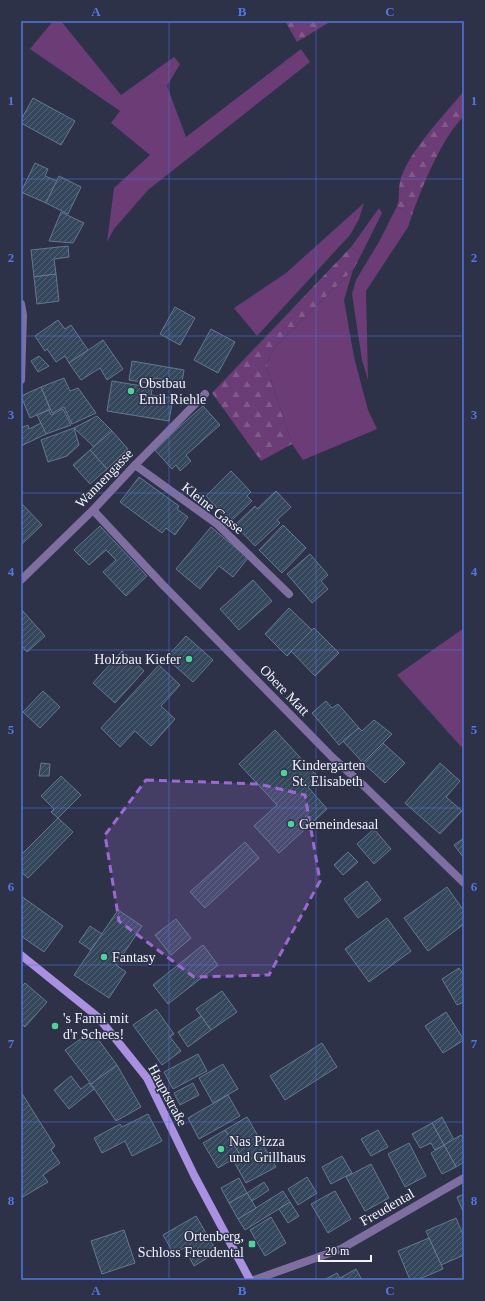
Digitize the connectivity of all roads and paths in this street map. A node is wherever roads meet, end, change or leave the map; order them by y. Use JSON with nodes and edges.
{"nodes":[{"id":1,"x":21,"y":304,"type":"edge"},
{"id":2,"x":21,"y":380,"type":"edge"},
{"id":3,"x":205,"y":394,"type":"dead end"},
{"id":4,"x":135,"y":465,"type":"junction"},
{"id":5,"x":93,"y":510,"type":"junction"},
{"id":6,"x":21,"y":580,"type":"edge"},
{"id":7,"x":289,"y":594,"type":"dead end"},
{"id":8,"x":464,"y":883,"type":"edge"},
{"id":9,"x":21,"y":955,"type":"edge"},
{"id":10,"x":464,"y":1178,"type":"edge"},
{"id":11,"x":250,"y":1280,"type":"edge"},
{"id":12,"x":254,"y":1280,"type":"edge"}],
"edges":[{"from":1,"to":2,"type":"street"},
{"from":3,"to":4,"type":"street","name":"Wannengasse"},
{"from":4,"to":5,"type":"street","name":"Wannengasse"},
{"from":4,"to":7,"type":"street","name":"Kleine Gasse"},
{"from":5,"to":6,"type":"street","name":"Wannengasse"},
{"from":5,"to":8,"type":"street","name":"Obere Matt"},
{"from":9,"to":11,"type":"street","name":"Hauptstraße"},
{"from":10,"to":12,"type":"street","name":"Freudental"}]}
